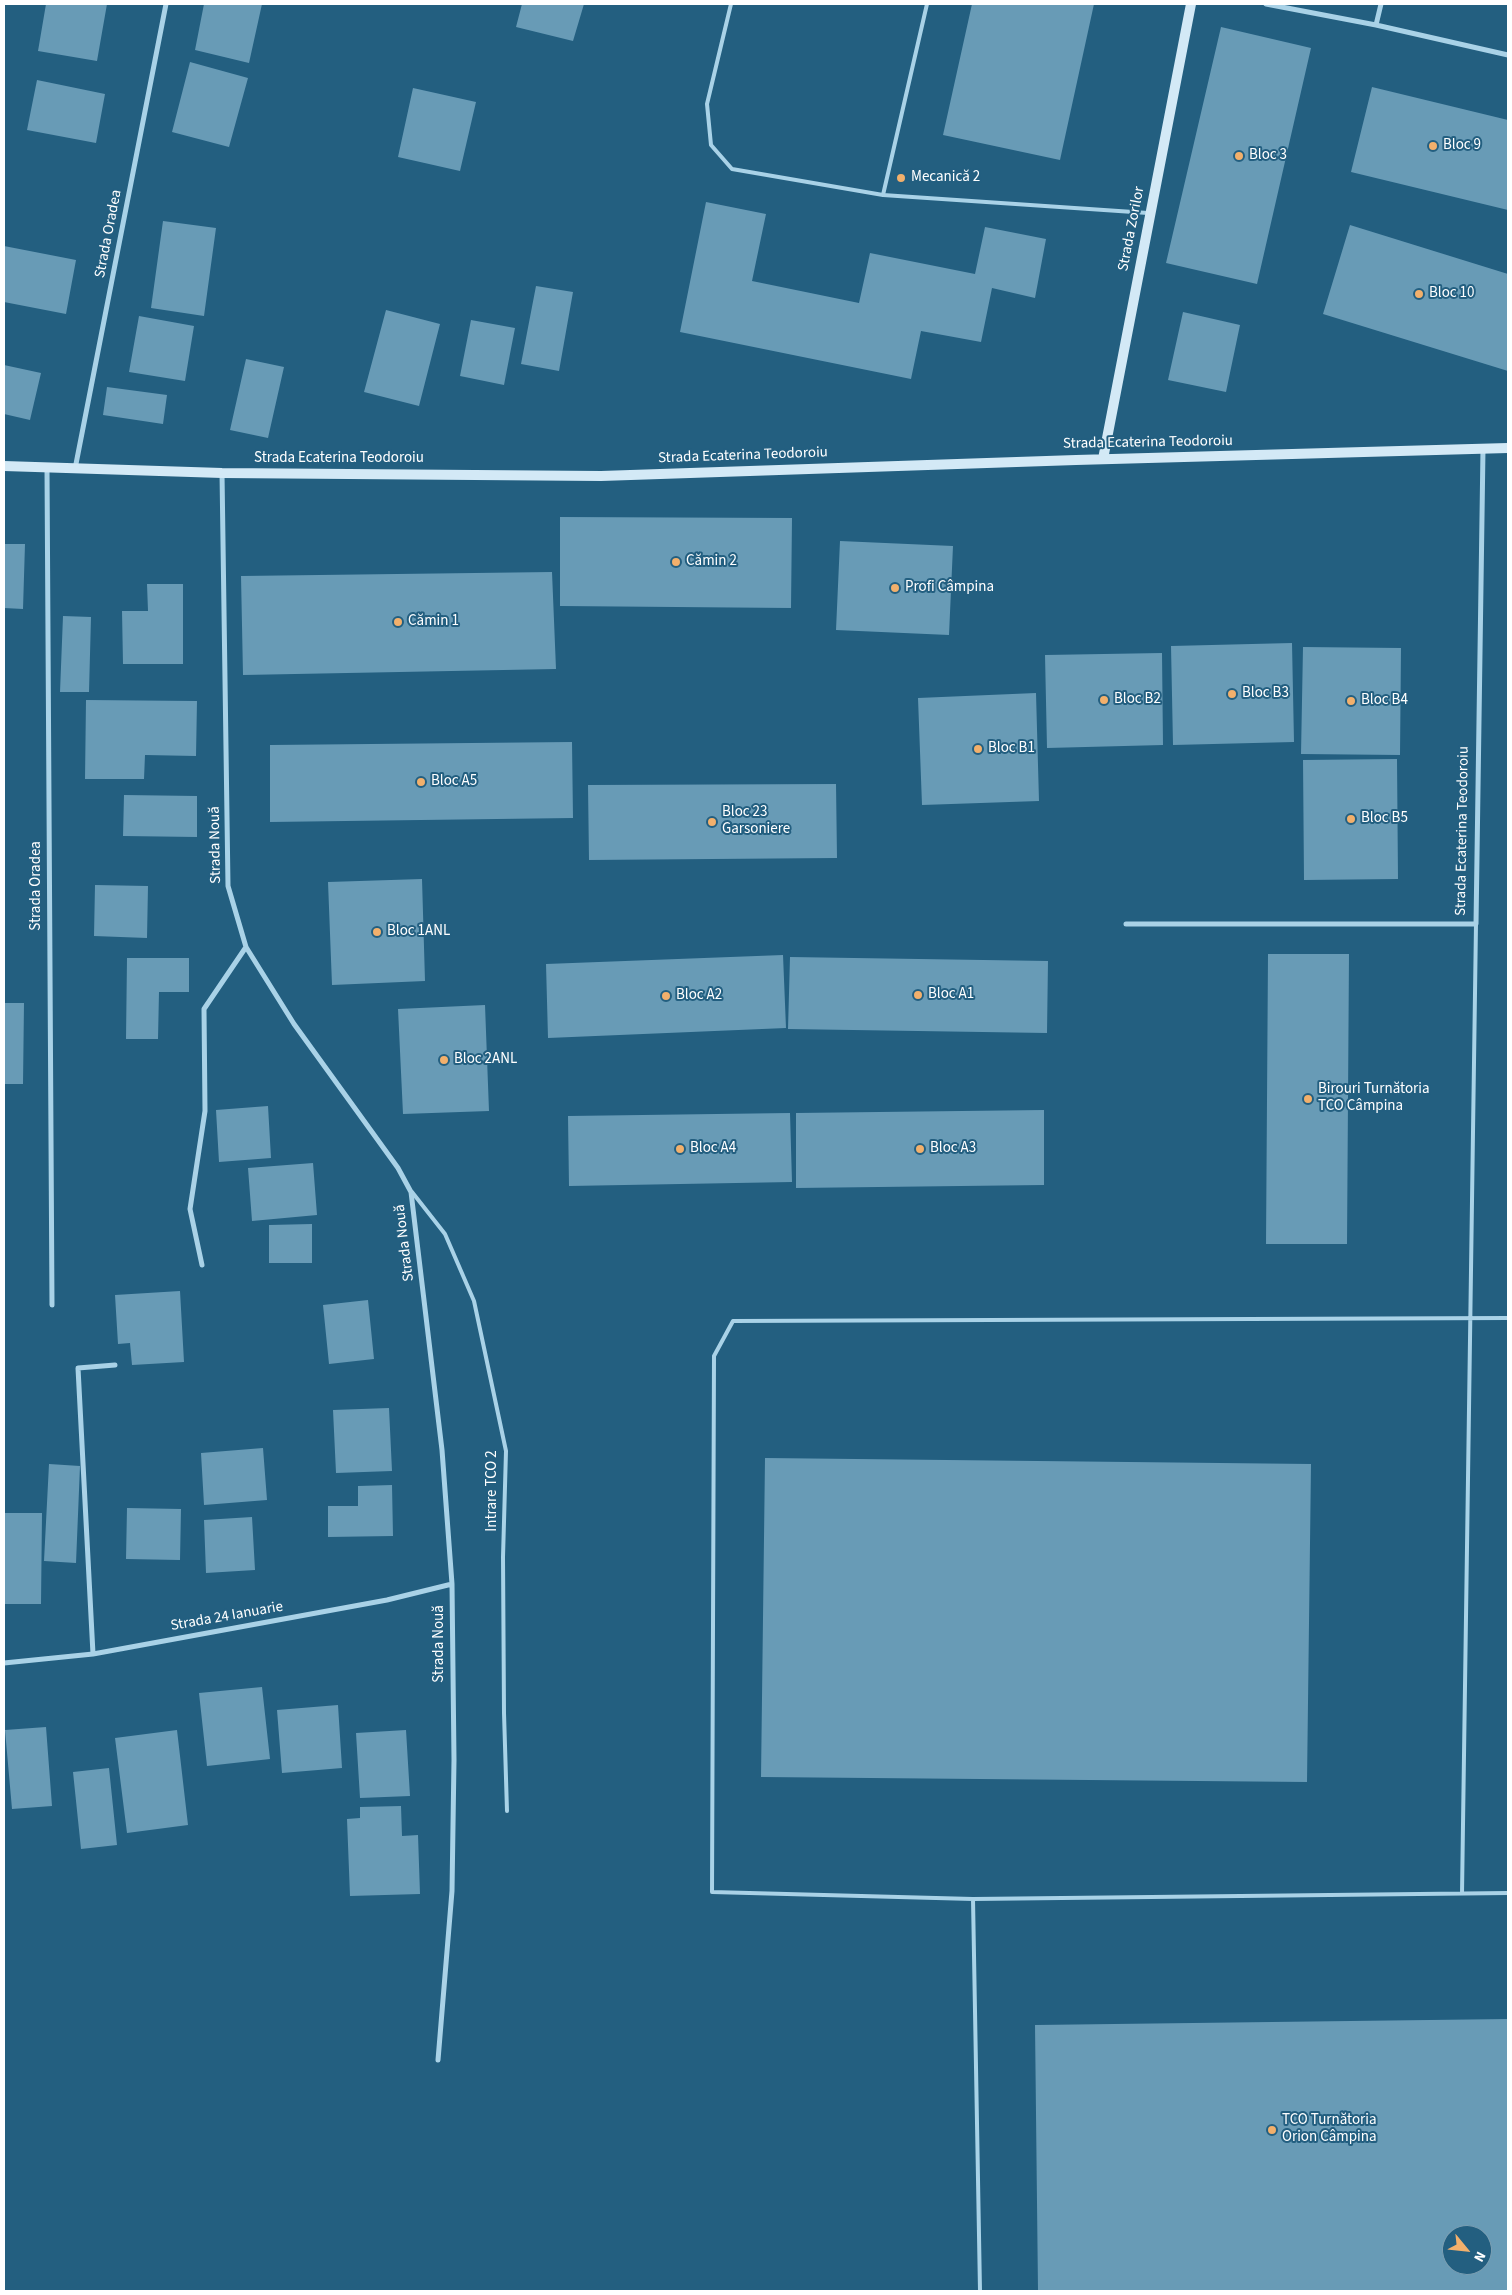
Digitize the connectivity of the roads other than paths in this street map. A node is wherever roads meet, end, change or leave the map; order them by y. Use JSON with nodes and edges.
{"nodes":[{"id":1,"x":166,"y":4,"type":"edge"},
{"id":2,"x":731,"y":4,"type":"edge"},
{"id":3,"x":927,"y":4,"type":"edge"},
{"id":4,"x":1191,"y":4,"type":"edge"},
{"id":5,"x":1266,"y":4,"type":"edge"},
{"id":6,"x":1381,"y":4,"type":"edge"},
{"id":7,"x":1376,"y":25,"type":"junction"},
{"id":8,"x":1508,"y":55,"type":"edge"},
{"id":9,"x":883,"y":195,"type":"junction"},
{"id":10,"x":1151,"y":213,"type":"junction"},
{"id":11,"x":1483,"y":448,"type":"junction"},
{"id":12,"x":1508,"y":448,"type":"edge"},
{"id":13,"x":1102,"y":459,"type":"junction"},
{"id":14,"x":4,"y":466,"type":"edge"},
{"id":15,"x":47,"y":468,"type":"junction"},
{"id":16,"x":75,"y":469,"type":"junction"},
{"id":17,"x":222,"y":474,"type":"junction"},
{"id":18,"x":1126,"y":924,"type":"dead end"},
{"id":19,"x":1476,"y":924,"type":"junction"},
{"id":20,"x":246,"y":947,"type":"junction"},
{"id":21,"x":411,"y":1192,"type":"junction"},
{"id":22,"x":202,"y":1265,"type":"dead end"},
{"id":23,"x":52,"y":1305,"type":"dead end"},
{"id":24,"x":1508,"y":1318,"type":"edge"},
{"id":25,"x":1470,"y":1319,"type":"junction"},
{"id":26,"x":115,"y":1365,"type":"dead end"},
{"id":27,"x":452,"y":1584,"type":"junction"},
{"id":28,"x":93,"y":1654,"type":"junction"},
{"id":29,"x":4,"y":1663,"type":"edge"},
{"id":30,"x":507,"y":1811,"type":"dead end"},
{"id":31,"x":1462,"y":1893,"type":"junction"},
{"id":32,"x":1508,"y":1893,"type":"edge"},
{"id":33,"x":973,"y":1899,"type":"junction"},
{"id":34,"x":438,"y":2060,"type":"dead end"},
{"id":35,"x":980,"y":2291,"type":"edge"}],
"edges":[{"from":1,"to":16,"type":"street","name":"Strada Oradea"},
{"from":2,"to":9,"type":"lane"},
{"from":3,"to":9,"type":"lane"},
{"from":4,"to":10,"type":"main road","name":"Strada Zorilor"},
{"from":5,"to":7,"type":"street"},
{"from":6,"to":7,"type":"street"},
{"from":7,"to":8,"type":"street"},
{"from":9,"to":10,"type":"lane"},
{"from":10,"to":13,"type":"main road","name":"Strada Zorilor"},
{"from":11,"to":12,"type":"main road","name":"Strada Ecaterina Teodoroiu"},
{"from":11,"to":13,"type":"main road","name":"Strada Ecaterina Teodoroiu"},
{"from":11,"to":19,"type":"street","name":"Strada Ecaterina Teodoroiu"},
{"from":13,"to":17,"type":"main road","name":"Strada Ecaterina Teodoroiu"},
{"from":14,"to":15,"type":"main road","name":"Strada Ecaterina Teodoroiu"},
{"from":15,"to":16,"type":"main road","name":"Strada Ecaterina Teodoroiu"},
{"from":15,"to":23,"type":"street","name":"Strada Oradea"},
{"from":16,"to":17,"type":"main road","name":"Strada Ecaterina Teodoroiu"},
{"from":17,"to":20,"type":"street","name":"Strada Nouă"},
{"from":18,"to":19,"type":"street","name":"Strada Ecaterina Teodoroiu"},
{"from":19,"to":25,"type":"lane"},
{"from":20,"to":21,"type":"street","name":"Strada Nouă"},
{"from":20,"to":22,"type":"street"},
{"from":21,"to":27,"type":"street","name":"Strada Nouă"},
{"from":21,"to":30,"type":"lane","name":"Intrare TCO 2"},
{"from":24,"to":25,"type":"lane"},
{"from":25,"to":31,"type":"lane"},
{"from":25,"to":33,"type":"lane"},
{"from":26,"to":28,"type":"street"},
{"from":27,"to":28,"type":"street","name":"Strada 24 Ianuarie"},
{"from":27,"to":34,"type":"street","name":"Strada Nouă"},
{"from":28,"to":29,"type":"street","name":"Strada 24 Ianuarie"},
{"from":31,"to":32,"type":"lane"},
{"from":31,"to":33,"type":"lane"},
{"from":33,"to":35,"type":"lane"}]}
